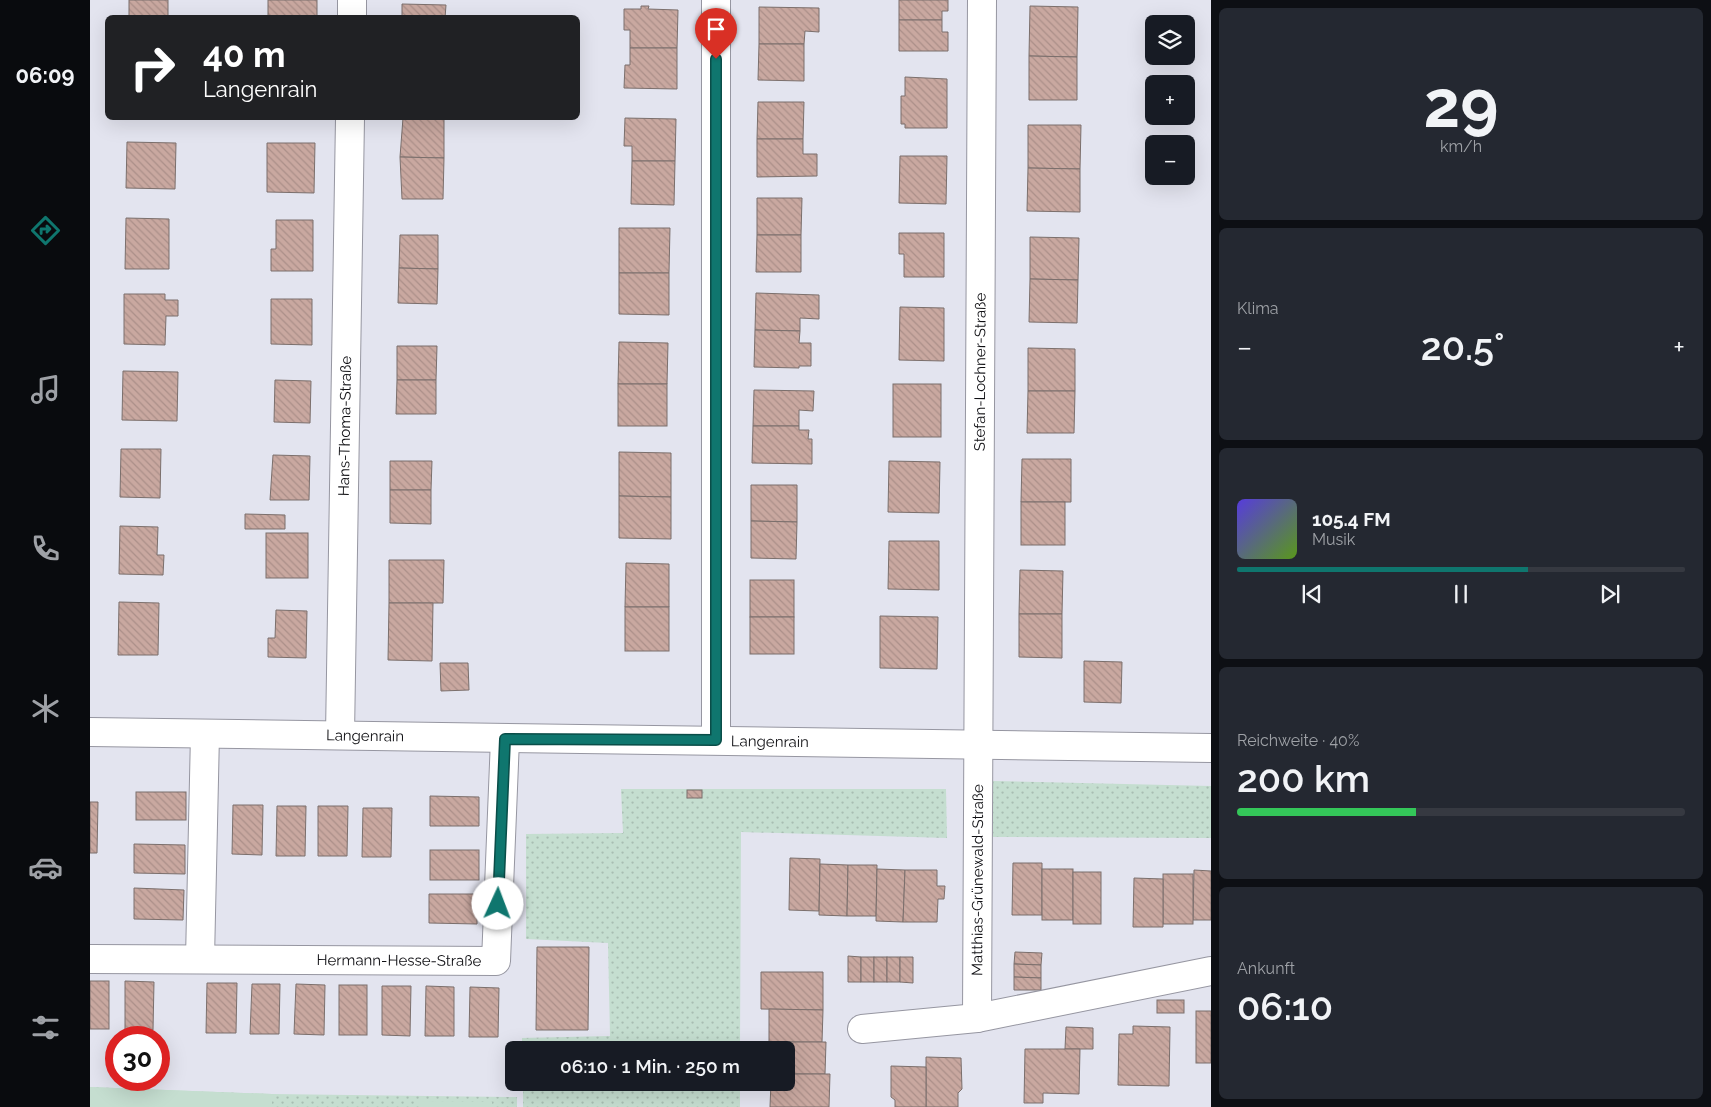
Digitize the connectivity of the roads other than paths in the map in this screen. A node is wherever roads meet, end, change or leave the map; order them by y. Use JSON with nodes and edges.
{"nodes":[{"id":1,"x":352,"y":0,"type":"edge"},
{"id":2,"x":716,"y":0,"type":"edge"},
{"id":3,"x":982,"y":0,"type":"edge"},
{"id":4,"x":352,"y":15,"type":"edge"},
{"id":5,"x":350,"y":120,"type":"edge"},
{"id":6,"x":90,"y":732,"type":"edge"},
{"id":7,"x":205,"y":734,"type":"junction"},
{"id":8,"x":340,"y":736,"type":"junction"},
{"id":9,"x":505,"y":739,"type":"junction"},
{"id":10,"x":716,"y":740,"type":"junction"},
{"id":11,"x":977,"y":743,"type":"junction"},
{"id":12,"x":1211,"y":748,"type":"edge"},
{"id":13,"x":90,"y":959,"type":"edge"},
{"id":14,"x":200,"y":959,"type":"junction"},
{"id":15,"x":1211,"y":971,"type":"edge"},
{"id":16,"x":977,"y":1018,"type":"junction"},
{"id":17,"x":862,"y":1030,"type":"dead end"}],
"edges":[{"from":1,"to":4,"type":"street"},
{"from":2,"to":10,"type":"street"},
{"from":3,"to":11,"type":"street","name":"Stefan-Lochner-Straße"},
{"from":5,"to":8,"type":"street","name":"Hans-Thoma-Straße"},
{"from":6,"to":7,"type":"street","name":"Langenrain"},
{"from":7,"to":8,"type":"street","name":"Langenrain"},
{"from":7,"to":14,"type":"street"},
{"from":8,"to":9,"type":"street","name":"Langenrain"},
{"from":9,"to":10,"type":"street","name":"Langenrain"},
{"from":9,"to":14,"type":"street","name":"Hermann-Hesse-Straße"},
{"from":10,"to":11,"type":"street","name":"Langenrain"},
{"from":11,"to":12,"type":"street","name":"Langenrain"},
{"from":11,"to":16,"type":"street","name":"Matthias-Grünewald-Straße"},
{"from":13,"to":14,"type":"street","name":"Hermann-Hesse-Straße"},
{"from":15,"to":16,"type":"street"},
{"from":16,"to":17,"type":"street"}]}
